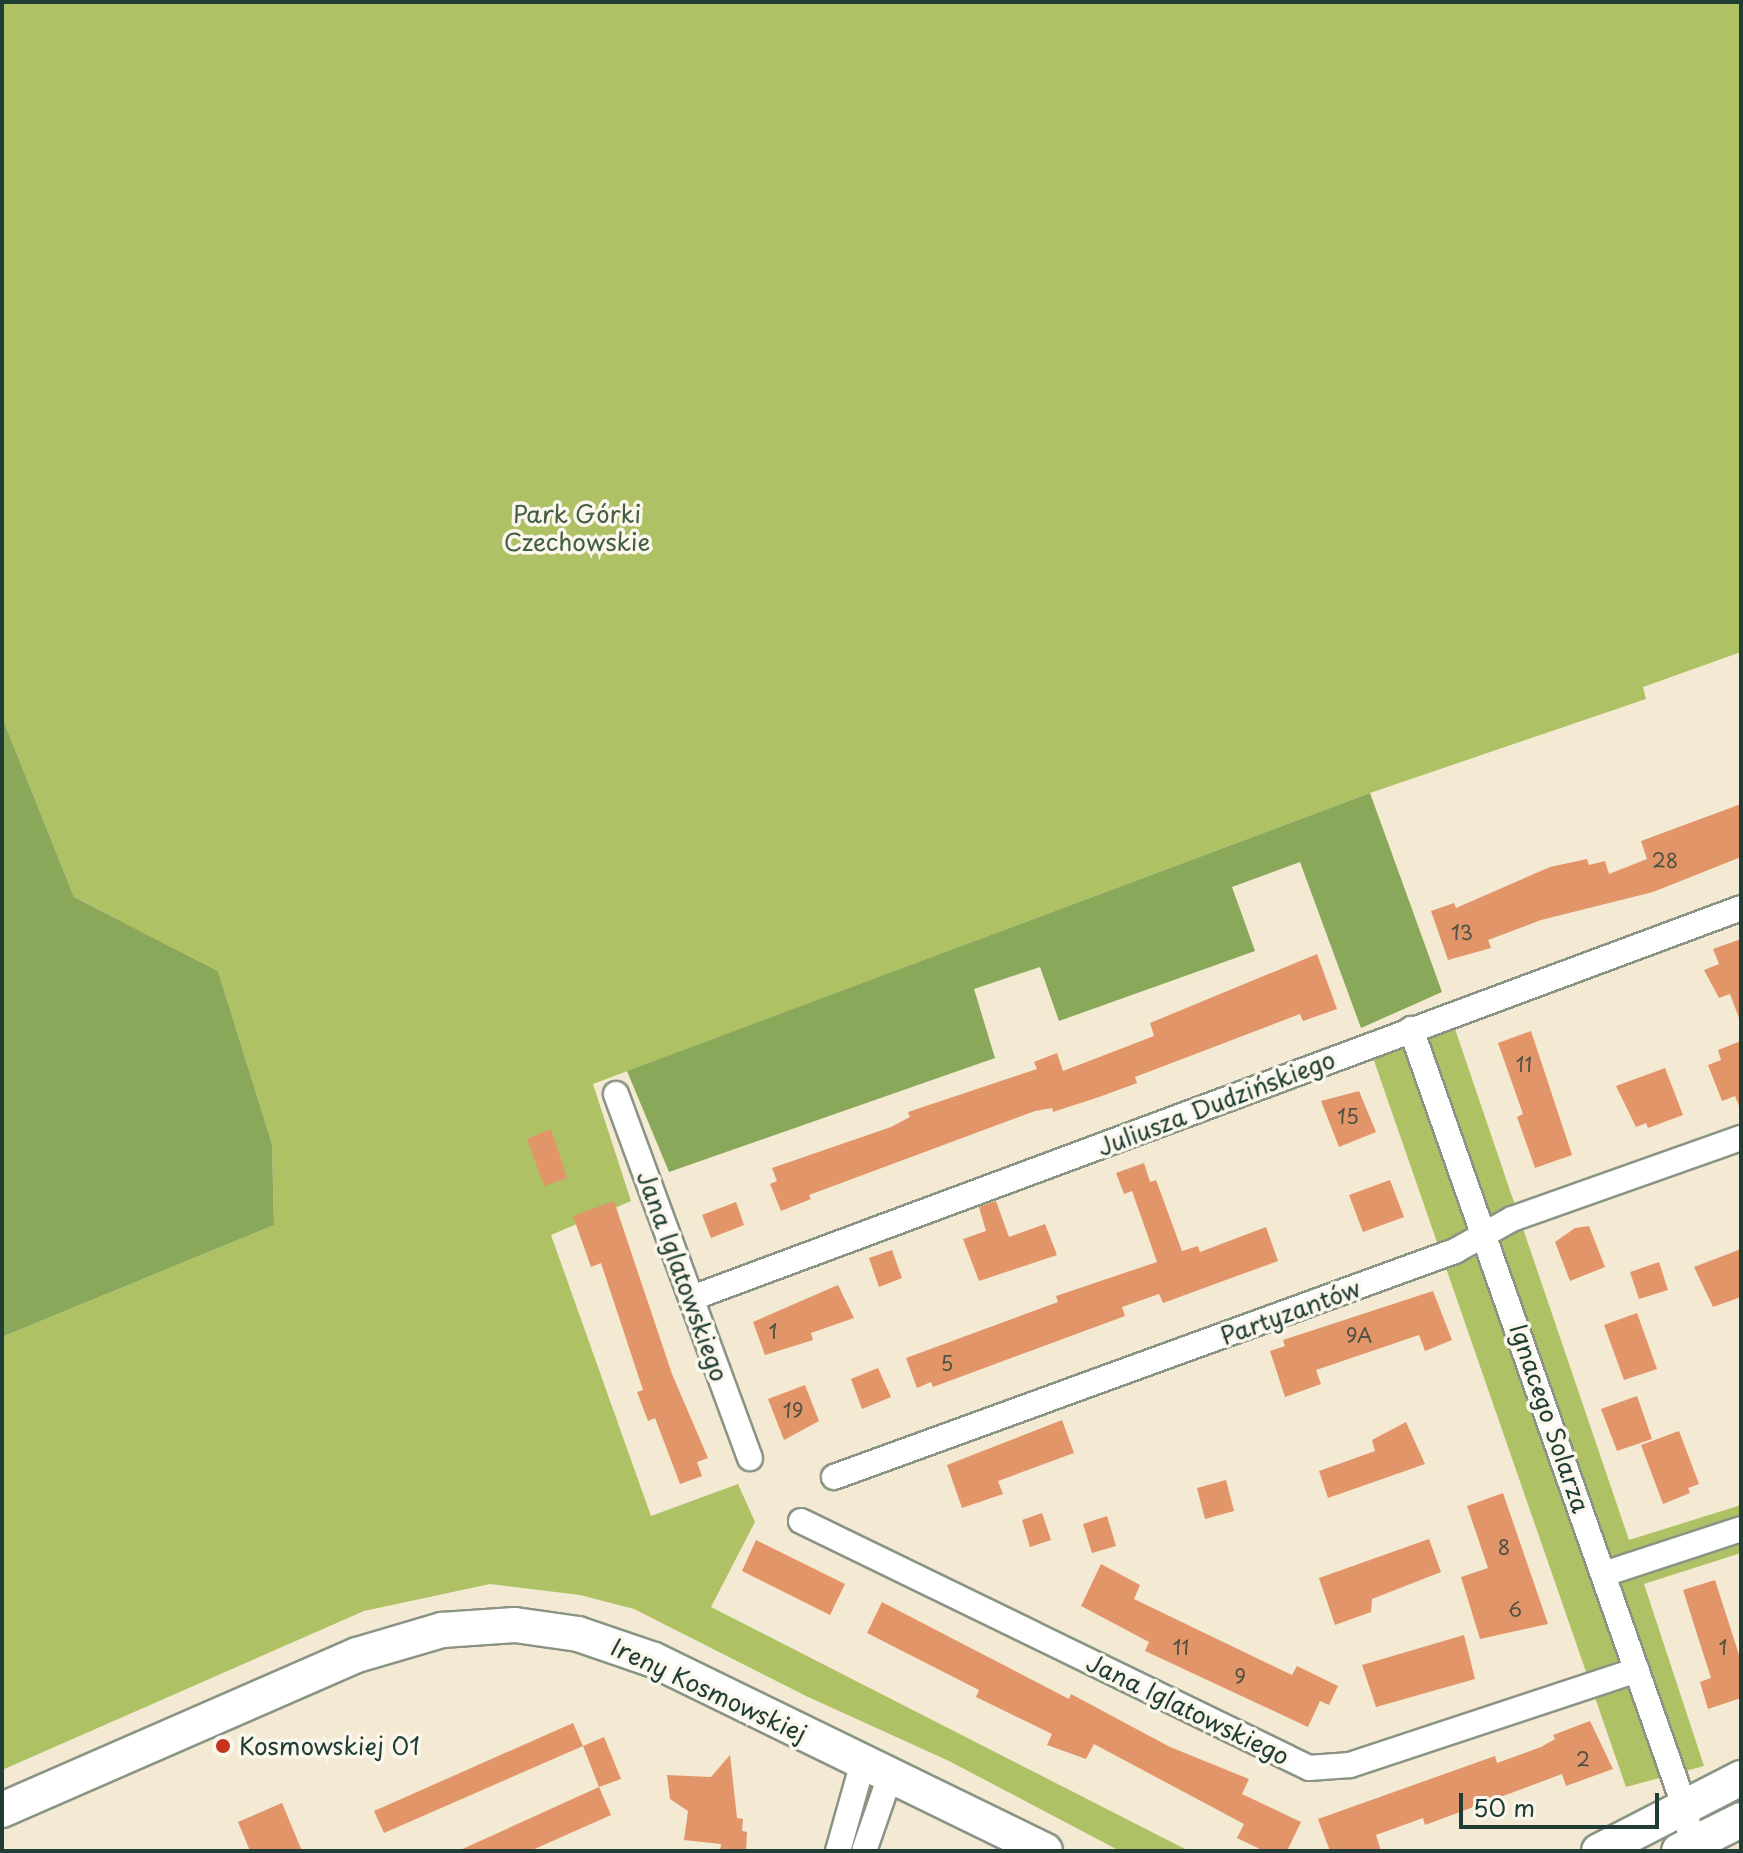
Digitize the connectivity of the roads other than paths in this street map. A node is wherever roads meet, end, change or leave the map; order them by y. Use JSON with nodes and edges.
{"nodes":[{"id":1,"x":1741,"y":908,"type":"edge"},
{"id":2,"x":1411,"y":1029,"type":"junction"},
{"id":3,"x":616,"y":1094,"type":"dead end"},
{"id":4,"x":1741,"y":1138,"type":"edge"},
{"id":5,"x":1486,"y":1233,"type":"junction"},
{"id":6,"x":692,"y":1298,"type":"junction"},
{"id":7,"x":750,"y":1458,"type":"dead end"},
{"id":8,"x":834,"y":1477,"type":"dead end"},
{"id":9,"x":801,"y":1521,"type":"dead end"},
{"id":10,"x":1741,"y":1529,"type":"edge"},
{"id":11,"x":1604,"y":1574,"type":"junction"},
{"id":12,"x":1637,"y":1670,"type":"junction"},
{"id":13,"x":877,"y":1769,"type":"junction"},
{"id":14,"x":1741,"y":1778,"type":"edge"},
{"id":15,"x":1685,"y":1808,"type":"junction"},
{"id":16,"x":2,"y":1810,"type":"edge"},
{"id":17,"x":1741,"y":1820,"type":"edge"},
{"id":18,"x":1696,"y":1847,"type":"edge"},
{"id":19,"x":838,"y":1851,"type":"edge"},
{"id":20,"x":864,"y":1851,"type":"edge"},
{"id":21,"x":1045,"y":1851,"type":"edge"},
{"id":22,"x":1599,"y":1851,"type":"edge"}],
"edges":[{"from":1,"to":2,"type":"street","name":"Juliusza Dudzińskiego"},
{"from":2,"to":5,"type":"street","name":"Ignacego Solarza"},
{"from":2,"to":6,"type":"street","name":"Juliusza Dudzińskiego"},
{"from":3,"to":6,"type":"street","name":"Jana Iglatowskiego"},
{"from":4,"to":5,"type":"street","name":"Partyzantów"},
{"from":5,"to":8,"type":"street","name":"Partyzantów"},
{"from":5,"to":11,"type":"street","name":"Ignacego Solarza"},
{"from":6,"to":7,"type":"street","name":"Jana Iglatowskiego"},
{"from":9,"to":12,"type":"street","name":"Jana Iglatowskiego"},
{"from":10,"to":11,"type":"street"},
{"from":11,"to":12,"type":"street","name":"Ignacego Solarza"},
{"from":12,"to":15,"type":"street","name":"Ignacego Solarza"},
{"from":13,"to":16,"type":"street","name":"Ireny Kosmowskiej"},
{"from":13,"to":19,"type":"street"},
{"from":13,"to":20,"type":"street"},
{"from":13,"to":21,"type":"street","name":"Ireny Kosmowskiej"},
{"from":14,"to":15,"type":"street"},
{"from":15,"to":18,"type":"street","name":"Ignacego Solarza"},
{"from":15,"to":22,"type":"street"},
{"from":17,"to":18,"type":"street"}]}
